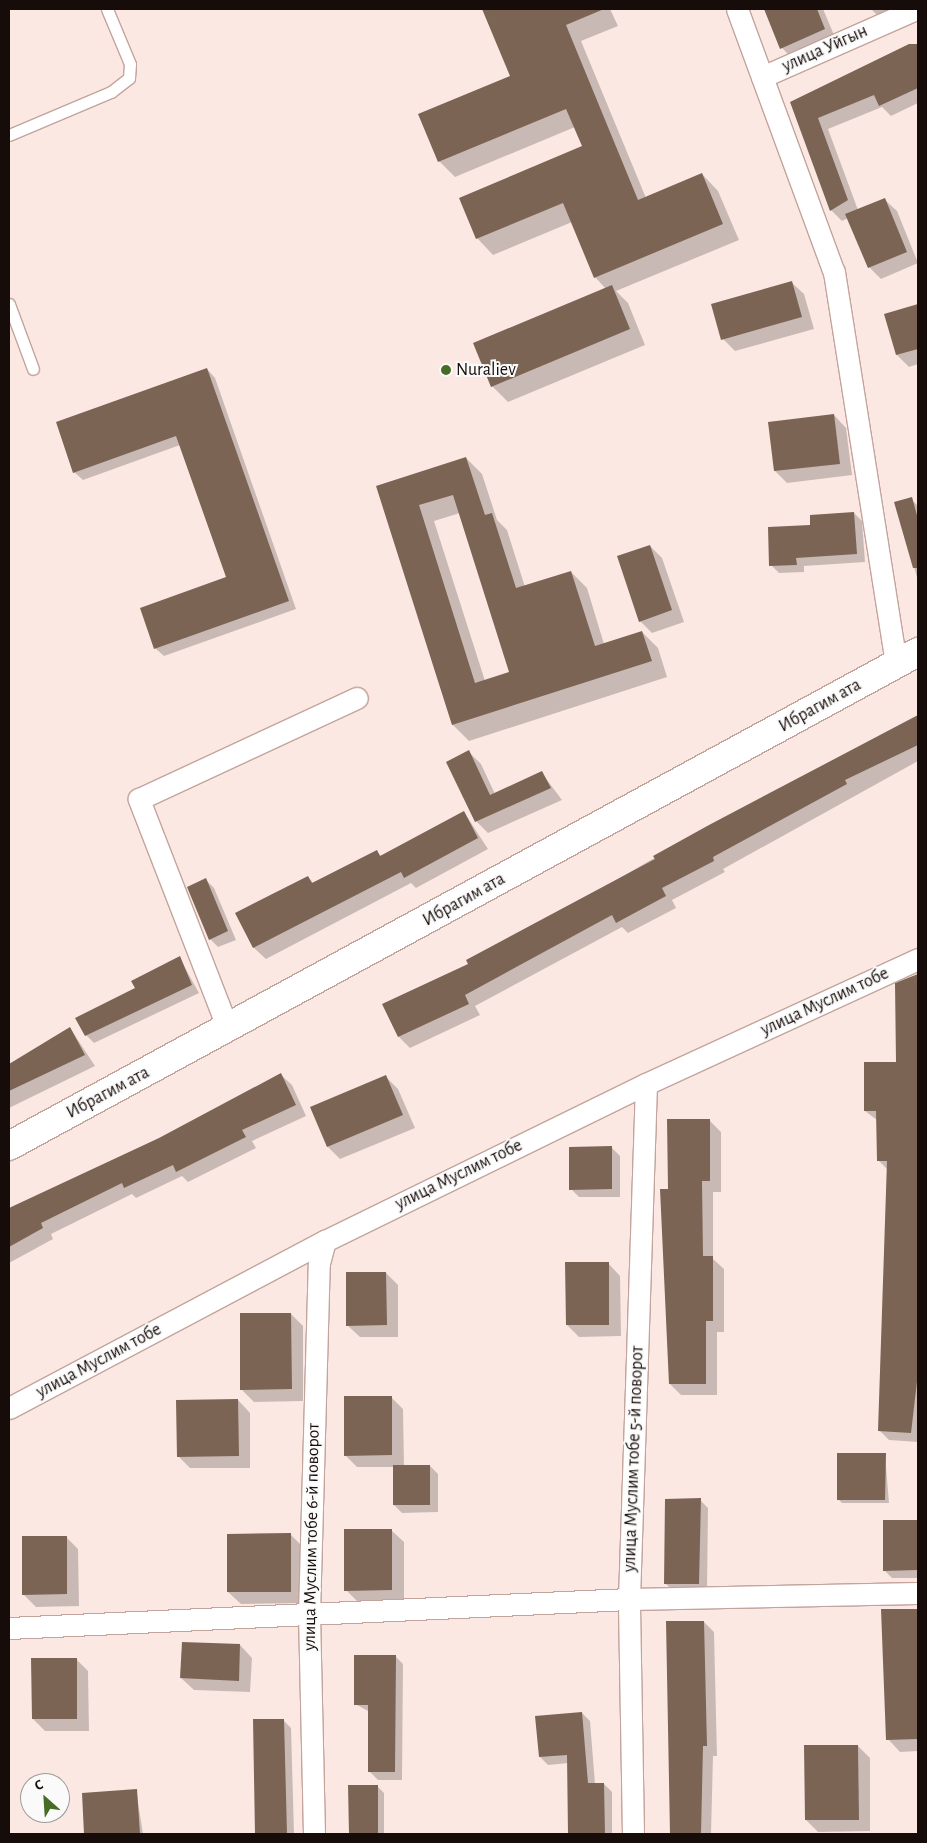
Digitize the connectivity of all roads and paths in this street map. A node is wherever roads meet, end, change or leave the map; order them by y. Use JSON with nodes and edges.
{"nodes":[{"id":1,"x":107,"y":9,"type":"edge"},
{"id":2,"x":737,"y":9,"type":"edge"},
{"id":3,"x":916,"y":9,"type":"edge"},
{"id":4,"x":762,"y":77,"type":"junction"},
{"id":5,"x":9,"y":135,"type":"edge"},
{"id":6,"x":9,"y":304,"type":"edge"},
{"id":7,"x":33,"y":369,"type":"dead end"},
{"id":8,"x":907,"y":658,"type":"edge"},
{"id":9,"x":357,"y":698,"type":"dead end"},
{"id":10,"x":918,"y":959,"type":"edge"},
{"id":11,"x":228,"y":1029,"type":"junction"},
{"id":12,"x":646,"y":1084,"type":"junction"},
{"id":13,"x":9,"y":1146,"type":"edge"},
{"id":14,"x":325,"y":1241,"type":"junction"},
{"id":15,"x":9,"y":1408,"type":"edge"},
{"id":16,"x":918,"y":1592,"type":"edge"},
{"id":17,"x":629,"y":1599,"type":"junction"},
{"id":18,"x":308,"y":1614,"type":"junction"},
{"id":19,"x":9,"y":1628,"type":"edge"},
{"id":20,"x":314,"y":1834,"type":"edge"},
{"id":21,"x":633,"y":1834,"type":"edge"}],
"edges":[{"from":1,"to":5,"type":"lane"},
{"from":2,"to":4,"type":"street"},
{"from":3,"to":4,"type":"street","name":"улица Уйгын"},
{"from":4,"to":8,"type":"street"},
{"from":6,"to":7,"type":"lane"},
{"from":8,"to":11,"type":"street","name":"Ибрагим ата"},
{"from":9,"to":11,"type":"street"},
{"from":10,"to":12,"type":"street","name":"улица Муслим тобе"},
{"from":11,"to":13,"type":"street","name":"Ибрагим ата"},
{"from":12,"to":14,"type":"street","name":"улица Муслим тобе"},
{"from":12,"to":17,"type":"street","name":"улица Муслим тобе 5-й поворот"},
{"from":14,"to":15,"type":"street","name":"улица Муслим тобе"},
{"from":14,"to":18,"type":"street","name":"улица Муслим тобе 6-й поворот"},
{"from":16,"to":17,"type":"street"},
{"from":17,"to":18,"type":"street"},
{"from":17,"to":21,"type":"street","name":"улица Муслим тобе 5-й поворот"},
{"from":18,"to":19,"type":"street"},
{"from":18,"to":20,"type":"street","name":"улица Муслим тобе 6-й поворот"}]}
